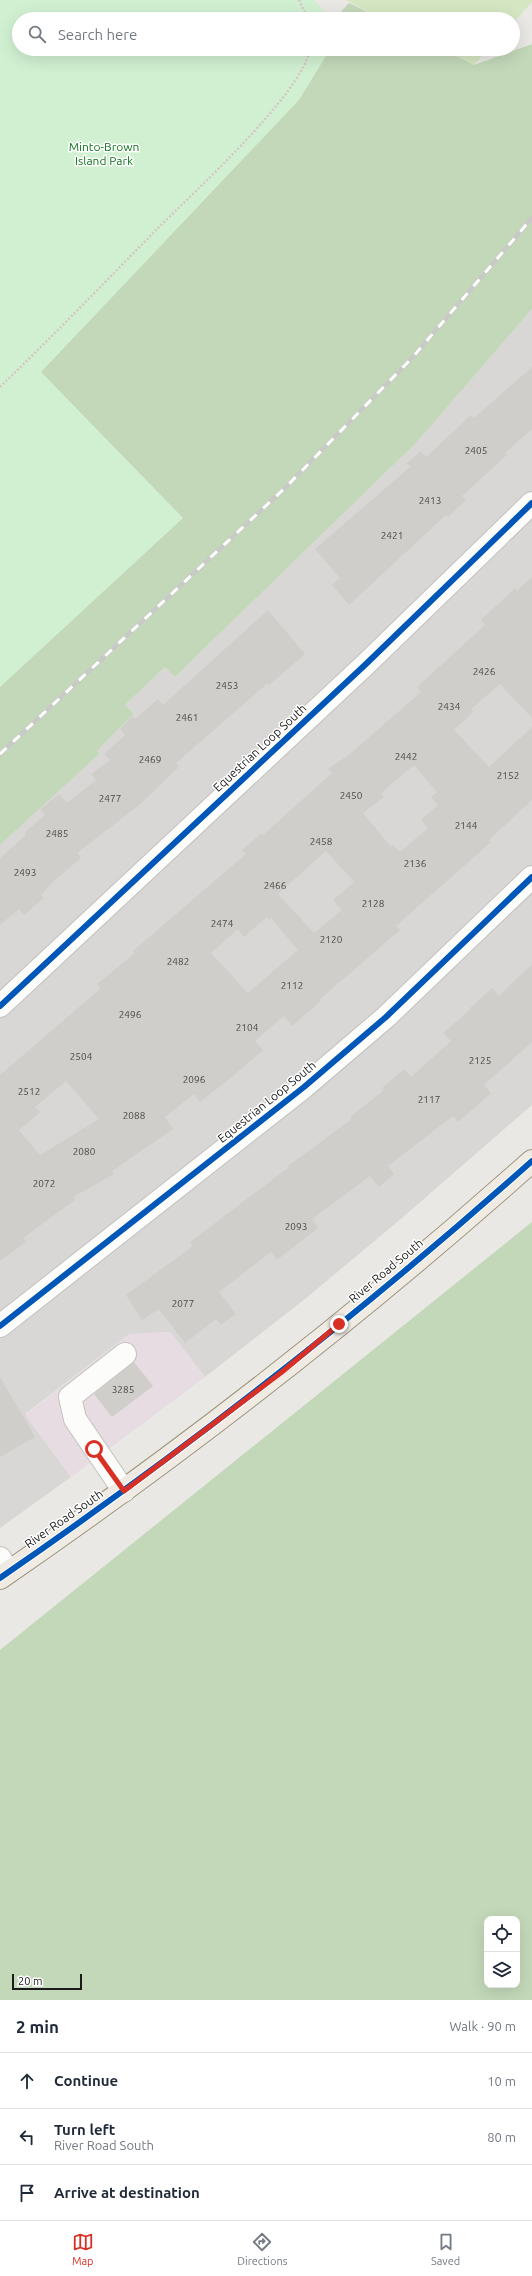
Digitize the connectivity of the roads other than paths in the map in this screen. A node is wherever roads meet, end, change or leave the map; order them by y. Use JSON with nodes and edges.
{"nodes":[{"id":1,"x":532,"y":503,"type":"edge"},
{"id":2,"x":532,"y":877,"type":"edge"},
{"id":3,"x":0,"y":1006,"type":"edge"},
{"id":4,"x":532,"y":1161,"type":"edge"},
{"id":5,"x":0,"y":1326,"type":"edge"},
{"id":6,"x":125,"y":1354,"type":"dead end"},
{"id":7,"x":124,"y":1491,"type":"junction"},
{"id":8,"x":3,"y":1569,"type":"edge"}],
"edges":[{"from":1,"to":3,"type":"street","name":"Equestrian Loop South"},
{"from":2,"to":5,"type":"street","name":"Equestrian Loop South"},
{"from":4,"to":7,"type":"main road","name":"River Road South"},
{"from":6,"to":7,"type":"street"},
{"from":7,"to":8,"type":"main road","name":"River Road South"}]}
